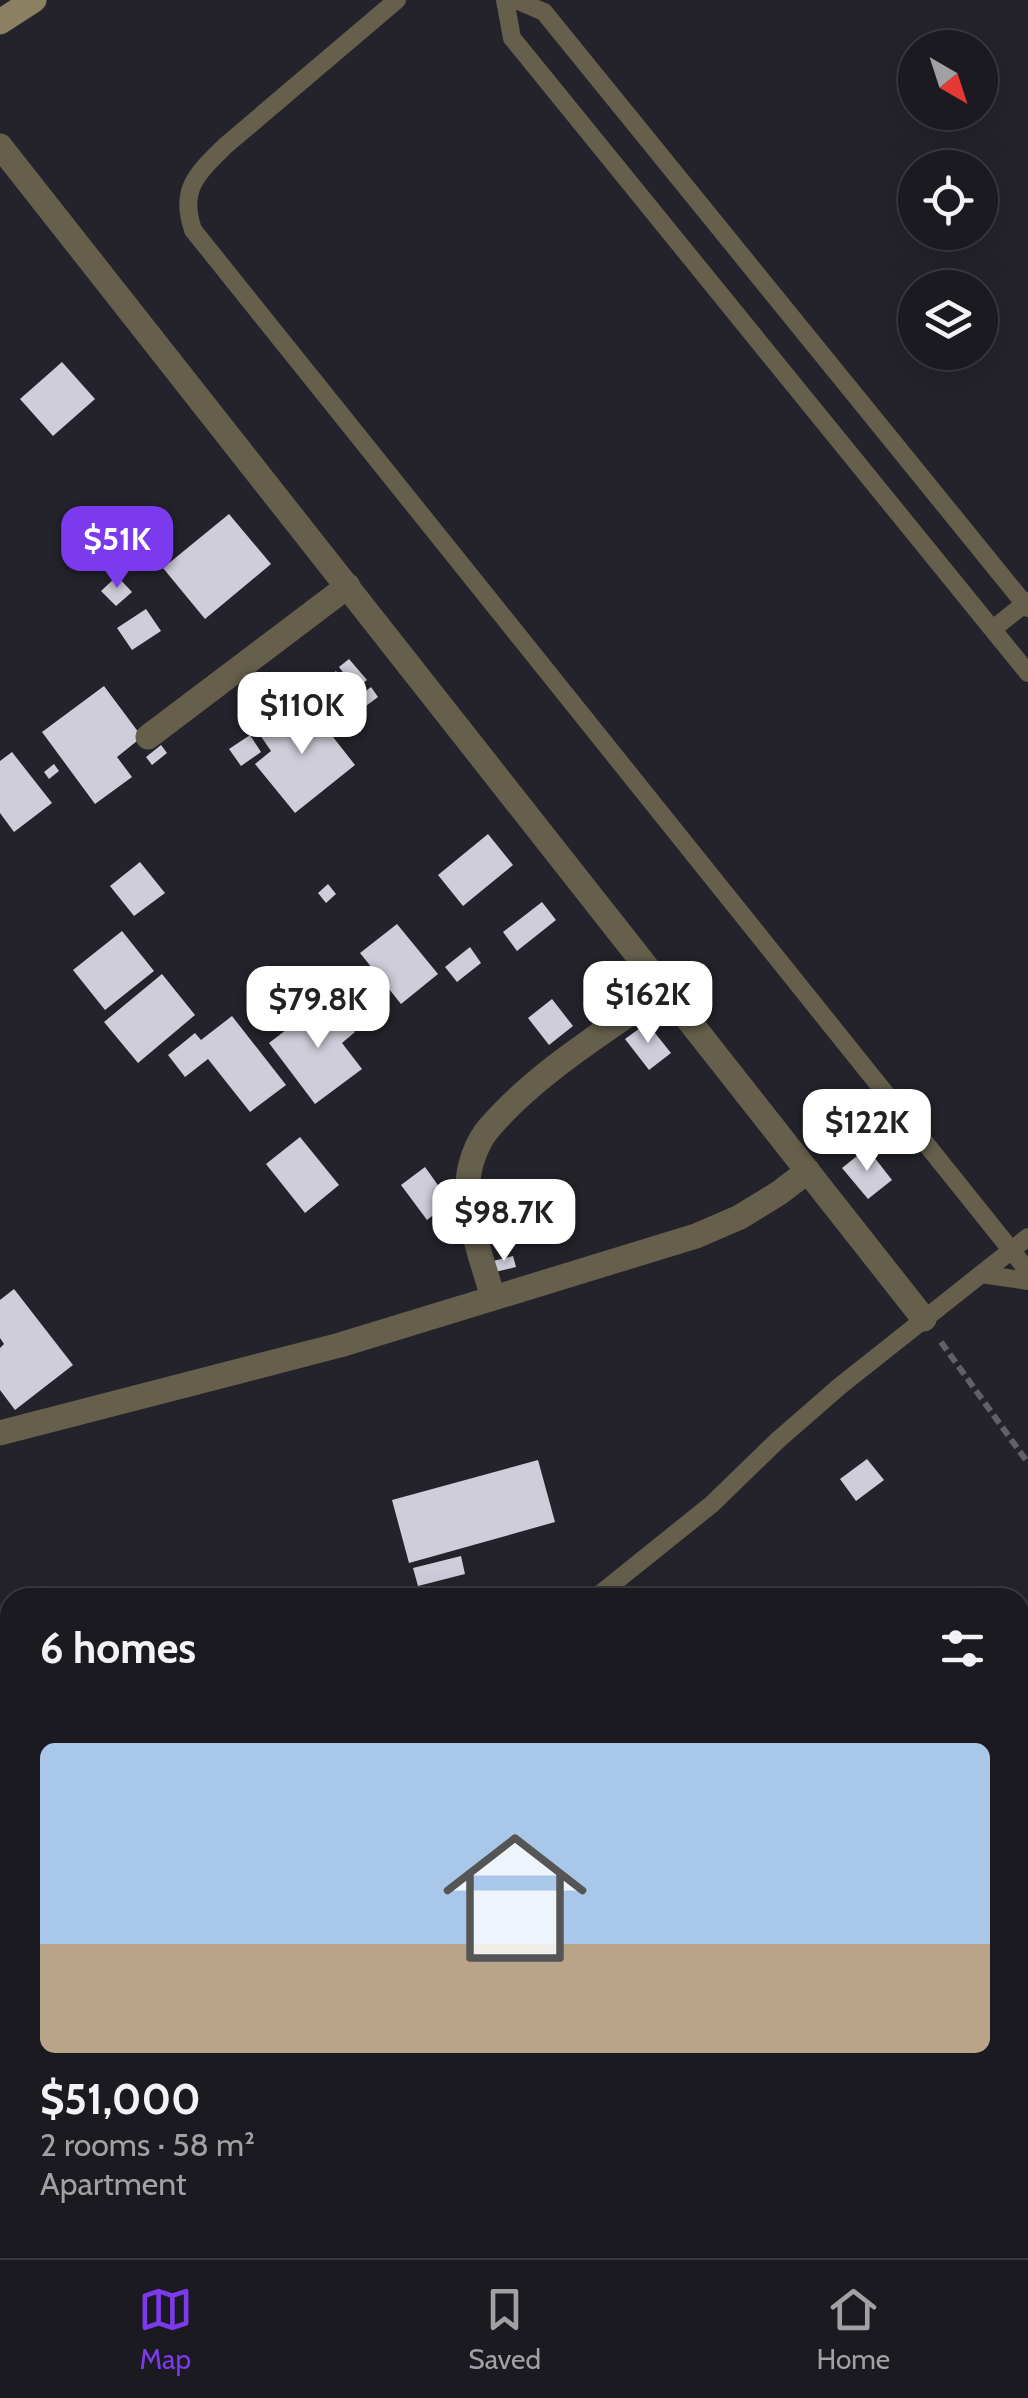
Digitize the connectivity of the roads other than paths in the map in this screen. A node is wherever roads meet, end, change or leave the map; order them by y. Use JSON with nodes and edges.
{"nodes":[{"id":1,"x":34,"y":0,"type":"edge"},
{"id":2,"x":397,"y":0,"type":"edge"},
{"id":3,"x":505,"y":0,"type":"edge"},
{"id":4,"x":516,"y":0,"type":"edge"},
{"id":5,"x":0,"y":22,"type":"edge"},
{"id":6,"x":0,"y":146,"type":"edge"},
{"id":7,"x":348,"y":586,"type":"junction"},
{"id":8,"x":1027,"y":604,"type":"edge"},
{"id":9,"x":993,"y":629,"type":"junction"},
{"id":10,"x":1028,"y":672,"type":"edge"},
{"id":11,"x":148,"y":737,"type":"dead end"},
{"id":12,"x":665,"y":989,"type":"junction"},
{"id":13,"x":808,"y":1171,"type":"junction"},
{"id":14,"x":1028,"y":1237,"type":"edge"},
{"id":15,"x":1011,"y":1250,"type":"junction"},
{"id":16,"x":1028,"y":1271,"type":"edge"},
{"id":17,"x":981,"y":1274,"type":"junction"},
{"id":18,"x":1028,"y":1281,"type":"edge"},
{"id":19,"x":492,"y":1298,"type":"junction"},
{"id":20,"x":924,"y":1319,"type":"junction"},
{"id":21,"x":0,"y":1432,"type":"edge"},
{"id":22,"x":607,"y":1588,"type":"edge"}],
"edges":[{"from":1,"to":5,"type":"street"},
{"from":2,"to":15,"type":"lane"},
{"from":3,"to":9,"type":"lane"},
{"from":4,"to":8,"type":"lane"},
{"from":6,"to":7,"type":"street"},
{"from":7,"to":11,"type":"street"},
{"from":7,"to":12,"type":"street"},
{"from":8,"to":9,"type":"lane"},
{"from":9,"to":10,"type":"lane"},
{"from":12,"to":13,"type":"street"},
{"from":12,"to":19,"type":"street"},
{"from":13,"to":19,"type":"street"},
{"from":13,"to":20,"type":"street"},
{"from":14,"to":15,"type":"lane"},
{"from":15,"to":16,"type":"lane"},
{"from":15,"to":17,"type":"lane"},
{"from":17,"to":18,"type":"lane"},
{"from":17,"to":20,"type":"lane"},
{"from":19,"to":21,"type":"street"},
{"from":20,"to":22,"type":"lane"}]}
